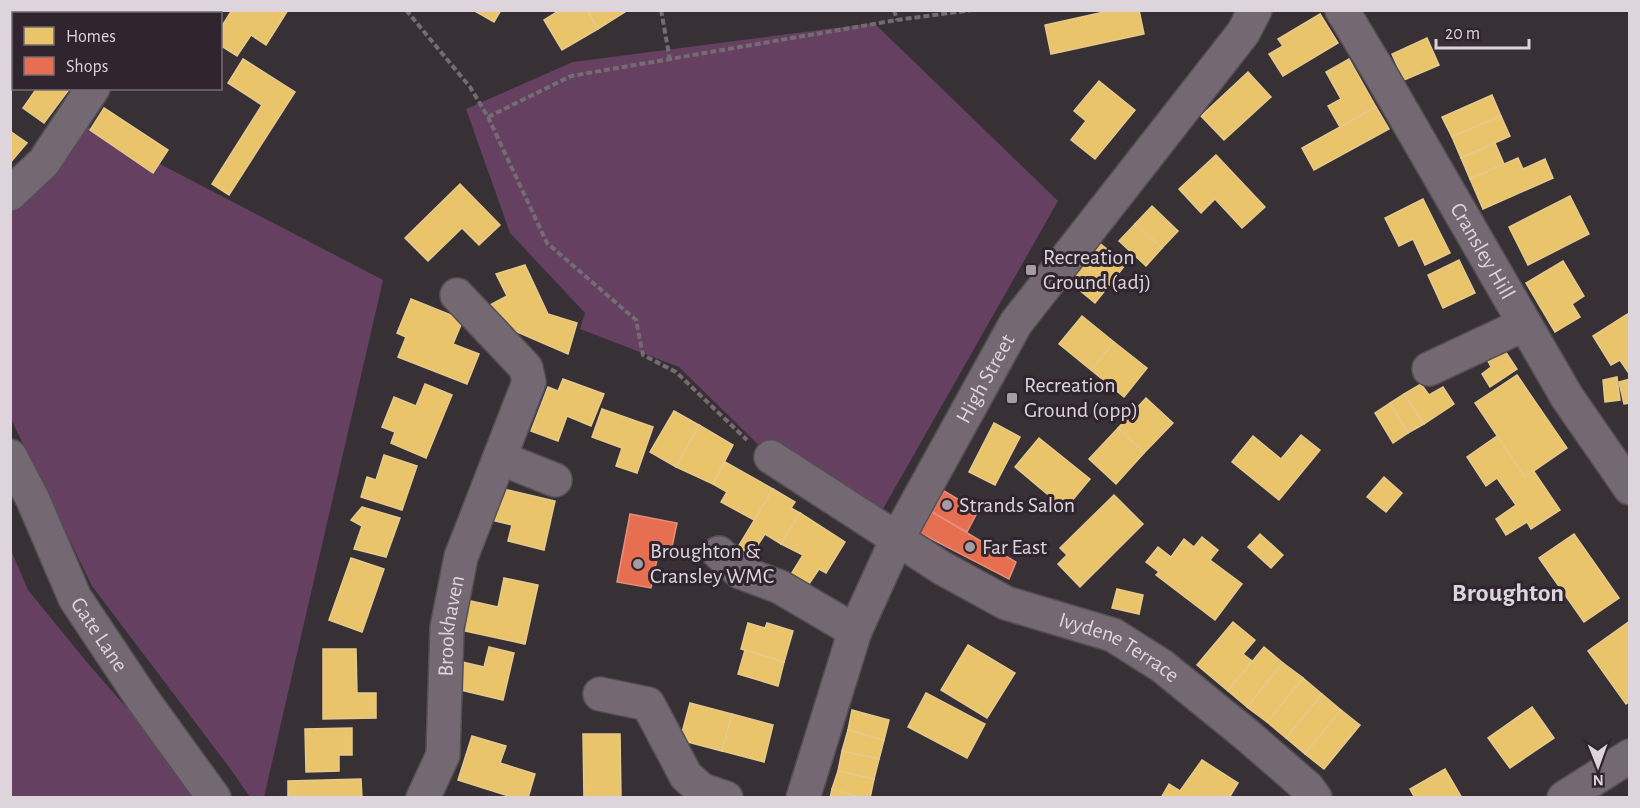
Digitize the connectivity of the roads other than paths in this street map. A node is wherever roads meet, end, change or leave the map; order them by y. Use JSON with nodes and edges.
{"nodes":[{"id":1,"x":1255,"y":10,"type":"edge"},
{"id":2,"x":1342,"y":10,"type":"edge"},
{"id":3,"x":92,"y":90,"type":"edge"},
{"id":4,"x":10,"y":194,"type":"edge"},
{"id":5,"x":457,"y":294,"type":"dead end"},
{"id":6,"x":1524,"y":324,"type":"junction"},
{"id":7,"x":1429,"y":369,"type":"dead end"},
{"id":8,"x":10,"y":456,"type":"edge"},
{"id":9,"x":771,"y":457,"type":"road end"},
{"id":10,"x":500,"y":458,"type":"junction"},
{"id":11,"x":555,"y":480,"type":"dead end"},
{"id":12,"x":1629,"y":488,"type":"edge"},
{"id":13,"x":897,"y":539,"type":"junction"},
{"id":14,"x":719,"y":553,"type":"dead end"},
{"id":15,"x":855,"y":631,"type":"junction"},
{"id":16,"x":600,"y":694,"type":"dead end"},
{"id":17,"x":1629,"y":756,"type":"edge"},
{"id":18,"x":214,"y":798,"type":"edge"},
{"id":19,"x":423,"y":798,"type":"edge"},
{"id":20,"x":726,"y":798,"type":"edge"},
{"id":21,"x":803,"y":798,"type":"edge"},
{"id":22,"x":1315,"y":798,"type":"edge"},
{"id":23,"x":1564,"y":798,"type":"edge"}],
"edges":[{"from":1,"to":13,"type":"street","name":"High Street"},
{"from":2,"to":6,"type":"street","name":"Cransley Hill"},
{"from":3,"to":4,"type":"street"},
{"from":5,"to":10,"type":"street","name":"Brookhaven"},
{"from":6,"to":7,"type":"street"},
{"from":6,"to":12,"type":"street","name":"Cransley Hill"},
{"from":8,"to":18,"type":"street","name":"Gate Lane"},
{"from":9,"to":13,"type":"street","name":"Ivydene Terrace"},
{"from":10,"to":11,"type":"street"},
{"from":10,"to":19,"type":"street","name":"Brookhaven"},
{"from":13,"to":15,"type":"street","name":"High Street"},
{"from":13,"to":22,"type":"street","name":"Ivydene Terrace"},
{"from":14,"to":15,"type":"street"},
{"from":15,"to":21,"type":"street","name":"High Street"},
{"from":16,"to":20,"type":"street"},
{"from":17,"to":23,"type":"street"}]}
